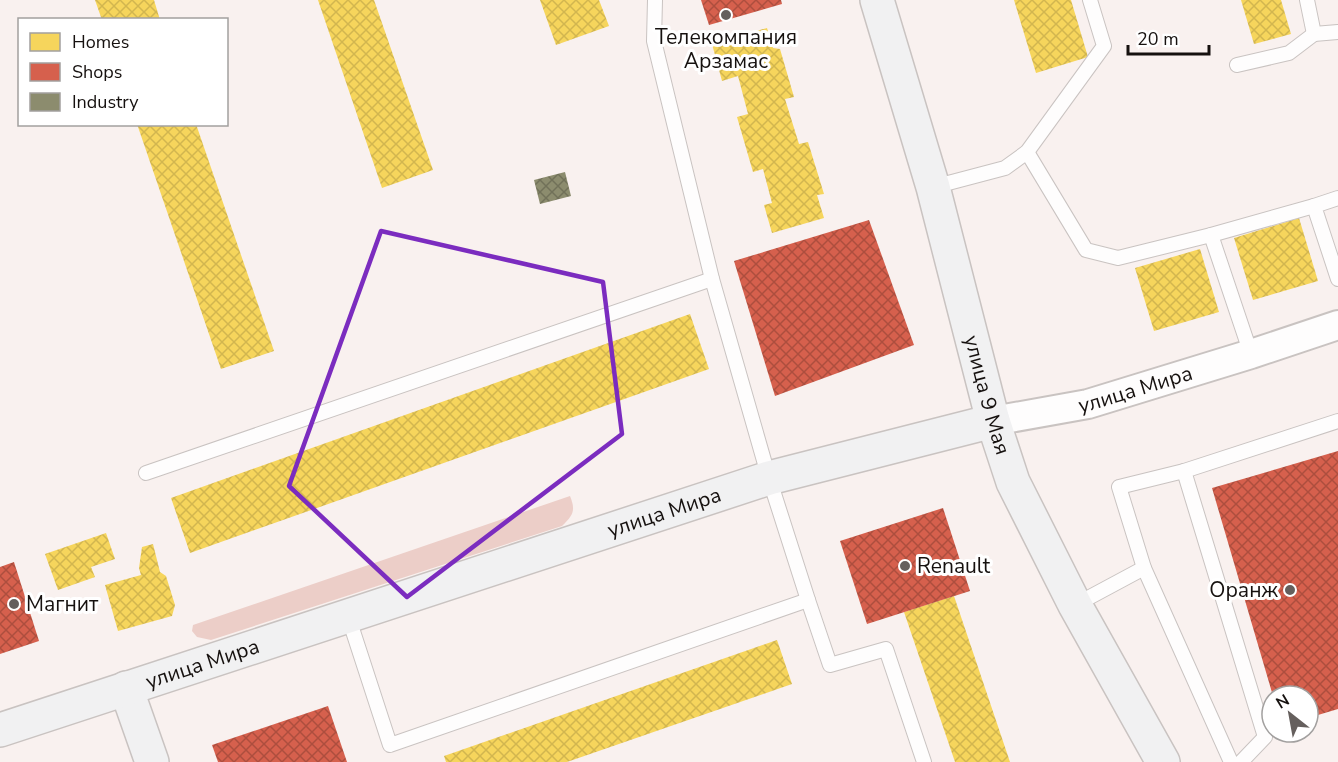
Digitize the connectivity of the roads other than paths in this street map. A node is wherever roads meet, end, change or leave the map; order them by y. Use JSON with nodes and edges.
{"nodes":[{"id":1,"x":655,"y":0,"type":"edge"},
{"id":2,"x":877,"y":0,"type":"edge"},
{"id":3,"x":1090,"y":0,"type":"edge"},
{"id":4,"x":1307,"y":0,"type":"edge"},
{"id":5,"x":1338,"y":32,"type":"edge"},
{"id":6,"x":1314,"y":34,"type":"junction"},
{"id":7,"x":1237,"y":65,"type":"dead end"},
{"id":8,"x":1027,"y":152,"type":"junction"},
{"id":9,"x":933,"y":187,"type":"junction"},
{"id":10,"x":1338,"y":198,"type":"edge"},
{"id":11,"x":1314,"y":206,"type":"junction"},
{"id":12,"x":1211,"y":235,"type":"junction"},
{"id":13,"x":712,"y":279,"type":"junction"},
{"id":14,"x":1338,"y":279,"type":"edge"},
{"id":15,"x":1338,"y":325,"type":"edge"},
{"id":16,"x":1251,"y":354,"type":"junction"},
{"id":17,"x":993,"y":421,"type":"junction"},
{"id":18,"x":1338,"y":421,"type":"edge"},
{"id":19,"x":1184,"y":471,"type":"junction"},
{"id":20,"x":146,"y":473,"type":"dead end"},
{"id":21,"x":769,"y":478,"type":"junction"},
{"id":22,"x":1144,"y":568,"type":"junction"},
{"id":23,"x":808,"y":600,"type":"junction"},
{"id":24,"x":1075,"y":604,"type":"junction"},
{"id":25,"x":348,"y":616,"type":"junction"},
{"id":26,"x":126,"y":688,"type":"junction"},
{"id":27,"x":0,"y":730,"type":"edge"},
{"id":28,"x":152,"y":762,"type":"edge"},
{"id":29,"x":924,"y":762,"type":"edge"},
{"id":30,"x":1163,"y":762,"type":"edge"},
{"id":31,"x":1231,"y":762,"type":"edge"},
{"id":32,"x":1241,"y":762,"type":"edge"}],
"edges":[{"from":1,"to":13,"type":"lane"},
{"from":2,"to":9,"type":"street","name":"улица 9 Мая"},
{"from":3,"to":8,"type":"lane"},
{"from":4,"to":6,"type":"lane"},
{"from":5,"to":6,"type":"lane"},
{"from":6,"to":7,"type":"lane"},
{"from":8,"to":9,"type":"lane"},
{"from":8,"to":12,"type":"lane"},
{"from":9,"to":17,"type":"street","name":"улица 9 Мая"},
{"from":10,"to":11,"type":"lane"},
{"from":11,"to":12,"type":"lane"},
{"from":11,"to":14,"type":"lane"},
{"from":12,"to":16,"type":"lane"},
{"from":13,"to":20,"type":"lane"},
{"from":13,"to":21,"type":"lane"},
{"from":15,"to":16,"type":"street","name":"улица Мира"},
{"from":16,"to":17,"type":"street","name":"улица Мира"},
{"from":17,"to":21,"type":"street","name":"улица Мира"},
{"from":17,"to":24,"type":"street","name":"улица 9 Мая"},
{"from":18,"to":19,"type":"lane"},
{"from":19,"to":22,"type":"lane"},
{"from":19,"to":32,"type":"lane"},
{"from":21,"to":23,"type":"lane"},
{"from":21,"to":25,"type":"street","name":"улица Мира"},
{"from":22,"to":24,"type":"lane"},
{"from":22,"to":31,"type":"lane"},
{"from":23,"to":25,"type":"lane"},
{"from":23,"to":29,"type":"lane"},
{"from":24,"to":30,"type":"street","name":"улица 9 Мая"},
{"from":25,"to":26,"type":"street","name":"улица Мира"},
{"from":26,"to":27,"type":"street","name":"улица Мира"},
{"from":26,"to":28,"type":"street"}]}
